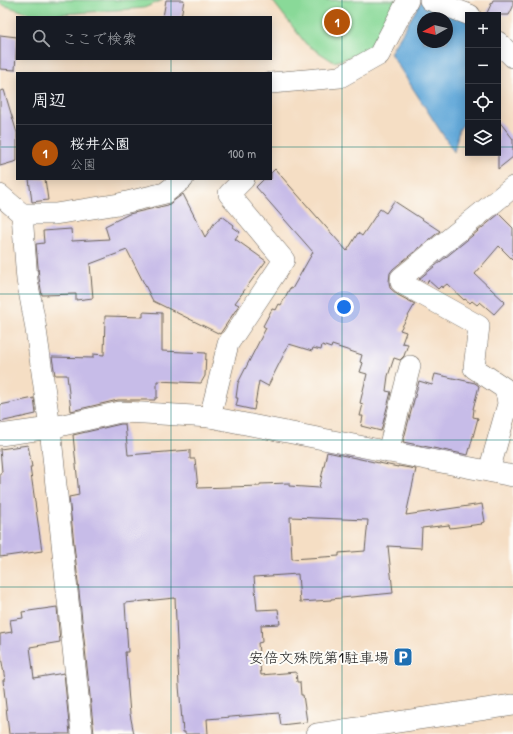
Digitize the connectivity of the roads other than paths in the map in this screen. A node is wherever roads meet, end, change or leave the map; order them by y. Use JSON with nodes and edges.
{"nodes":[{"id":1,"x":408,"y":0,"type":"edge"},
{"id":2,"x":430,"y":0,"type":"edge"},
{"id":3,"x":465,"y":13,"type":"edge"},
{"id":4,"x":501,"y":45,"type":"edge"},
{"id":5,"x":513,"y":58,"type":"edge"},
{"id":6,"x":272,"y":83,"type":"edge"},
{"id":7,"x":181,"y":180,"type":"edge"},
{"id":8,"x":243,"y":180,"type":"edge"},
{"id":9,"x":513,"y":187,"type":"edge"},
{"id":10,"x":0,"y":195,"type":"edge"},
{"id":11,"x":22,"y":214,"type":"junction"},
{"id":12,"x":410,"y":366,"type":"dead end"},
{"id":13,"x":210,"y":417,"type":"junction"},
{"id":14,"x":50,"y":428,"type":"junction"},
{"id":15,"x":0,"y":435,"type":"edge"},
{"id":16,"x":388,"y":452,"type":"junction"},
{"id":17,"x":489,"y":471,"type":"junction"},
{"id":18,"x":513,"y":476,"type":"edge"},
{"id":19,"x":513,"y":705,"type":"edge"},
{"id":20,"x":415,"y":727,"type":"edge"},
{"id":21,"x":82,"y":734,"type":"edge"},
{"id":22,"x":317,"y":734,"type":"edge"}],
"edges":[{"from":1,"to":6,"type":"street"},
{"from":2,"to":3,"type":"street"},
{"from":4,"to":5,"type":"street"},
{"from":7,"to":11,"type":"street"},
{"from":8,"to":13,"type":"street"},
{"from":9,"to":17,"type":"street"},
{"from":10,"to":11,"type":"street"},
{"from":11,"to":14,"type":"street"},
{"from":12,"to":16,"type":"street"},
{"from":13,"to":14,"type":"street"},
{"from":13,"to":16,"type":"street"},
{"from":14,"to":15,"type":"street"},
{"from":14,"to":21,"type":"street"},
{"from":16,"to":17,"type":"street"},
{"from":17,"to":18,"type":"street"},
{"from":19,"to":20,"type":"street"},
{"from":20,"to":22,"type":"street"}]}
